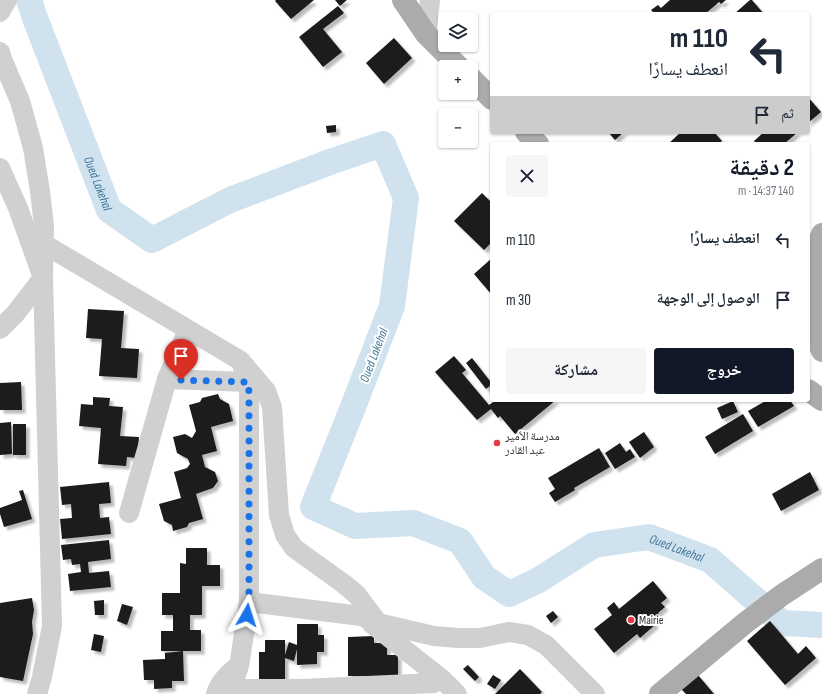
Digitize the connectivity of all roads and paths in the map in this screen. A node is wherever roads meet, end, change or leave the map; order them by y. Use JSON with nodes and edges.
{"nodes":[{"id":1,"x":7,"y":0,"type":"edge"},
{"id":2,"x":402,"y":0,"type":"edge"},
{"id":3,"x":430,"y":0,"type":"edge"},
{"id":4,"x":0,"y":12,"type":"edge"},
{"id":5,"x":426,"y":34,"type":"junction"},
{"id":6,"x":0,"y":52,"type":"edge"},
{"id":7,"x":452,"y":60,"type":"edge"},
{"id":8,"x":478,"y":85,"type":"edge"},
{"id":9,"x":490,"y":97,"type":"edge"},
{"id":10,"x":528,"y":134,"type":"edge"},
{"id":11,"x":536,"y":142,"type":"edge"},
{"id":12,"x":0,"y":168,"type":"edge"},
{"id":13,"x":822,"y":234,"type":"edge"},
{"id":14,"x":44,"y":244,"type":"junction"},
{"id":15,"x":43,"y":278,"type":"junction"},
{"id":16,"x":0,"y":329,"type":"edge"},
{"id":17,"x":188,"y":330,"type":"junction"},
{"id":18,"x":822,"y":351,"type":"edge"},
{"id":19,"x":241,"y":361,"type":"junction"},
{"id":20,"x":167,"y":379,"type":"junction"},
{"id":21,"x":248,"y":382,"type":"junction"},
{"id":22,"x":810,"y":391,"type":"edge"},
{"id":23,"x":822,"y":400,"type":"edge"},
{"id":24,"x":129,"y":514,"type":"dead end"},
{"id":25,"x":822,"y":569,"type":"edge"},
{"id":26,"x":822,"y":578,"type":"edge"},
{"id":27,"x":782,"y":595,"type":"junction"},
{"id":28,"x":249,"y":602,"type":"junction"},
{"id":29,"x":369,"y":620,"type":"junction"},
{"id":30,"x":437,"y":685,"type":"edge"},
{"id":31,"x":226,"y":692,"type":"edge"},
{"id":32,"x":301,"y":692,"type":"edge"},
{"id":33,"x":37,"y":694,"type":"edge"},
{"id":34,"x":457,"y":694,"type":"edge"},
{"id":35,"x":595,"y":694,"type":"edge"},
{"id":36,"x":660,"y":694,"type":"edge"}],
"edges":[{"from":1,"to":4,"type":"street"},
{"from":2,"to":5,"type":"main road"},
{"from":3,"to":5,"type":"street"},
{"from":5,"to":7,"type":"main road"},
{"from":6,"to":14,"type":"street"},
{"from":8,"to":9,"type":"main road"},
{"from":10,"to":11,"type":"main road"},
{"from":12,"to":15,"type":"street"},
{"from":13,"to":18,"type":"main road"},
{"from":14,"to":15,"type":"street"},
{"from":14,"to":17,"type":"street"},
{"from":15,"to":16,"type":"street"},
{"from":15,"to":33,"type":"street"},
{"from":17,"to":19,"type":"street"},
{"from":17,"to":20,"type":"street"},
{"from":19,"to":21,"type":"street"},
{"from":19,"to":29,"type":"street"},
{"from":20,"to":21,"type":"street"},
{"from":20,"to":24,"type":"street"},
{"from":21,"to":28,"type":"street"},
{"from":22,"to":23,"type":"main road"},
{"from":25,"to":27,"type":"main road"},
{"from":26,"to":27,"type":"main road"},
{"from":27,"to":36,"type":"main road"},
{"from":28,"to":29,"type":"street"},
{"from":28,"to":31,"type":"street"},
{"from":29,"to":30,"type":"street"},
{"from":29,"to":35,"type":"street"},
{"from":30,"to":32,"type":"street"},
{"from":30,"to":34,"type":"street"},
{"from":31,"to":32,"type":"street"}]}
